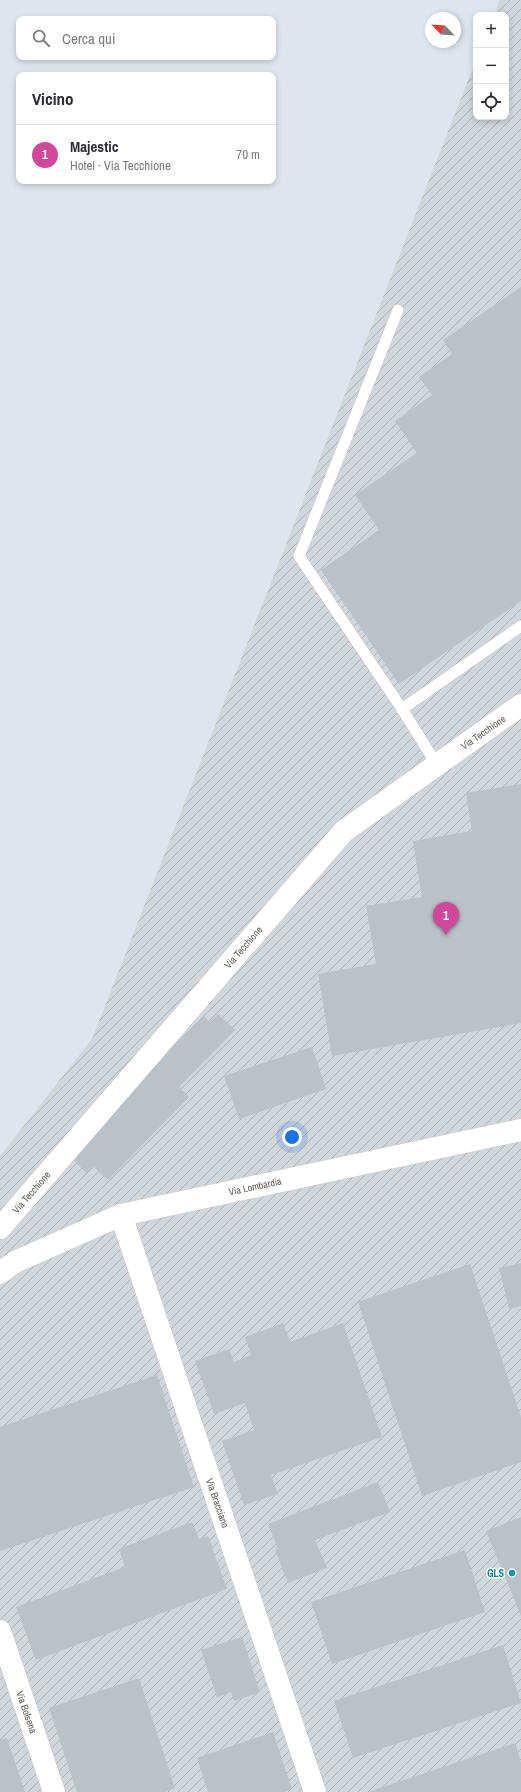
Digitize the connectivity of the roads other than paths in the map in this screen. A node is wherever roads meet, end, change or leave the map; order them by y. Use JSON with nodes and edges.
{"nodes":[{"id":1,"x":398,"y":310,"type":"dead end"},
{"id":2,"x":521,"y":626,"type":"edge"},
{"id":3,"x":521,"y":705,"type":"edge"},
{"id":4,"x":402,"y":709,"type":"junction"},
{"id":5,"x":437,"y":765,"type":"junction"},
{"id":6,"x":521,"y":1130,"type":"edge"},
{"id":7,"x":121,"y":1215,"type":"junction"},
{"id":8,"x":0,"y":1228,"type":"edge"},
{"id":9,"x":0,"y":1273,"type":"edge"},
{"id":10,"x":0,"y":1632,"type":"edge"},
{"id":11,"x":54,"y":1792,"type":"edge"},
{"id":12,"x":315,"y":1792,"type":"edge"}],
"edges":[{"from":1,"to":4,"type":"lane"},
{"from":2,"to":4,"type":"lane"},
{"from":3,"to":5,"type":"street","name":"Via Tecchione"},
{"from":4,"to":5,"type":"lane"},
{"from":5,"to":8,"type":"street","name":"Via Tecchione"},
{"from":6,"to":7,"type":"street","name":"Via Lombardia"},
{"from":7,"to":9,"type":"street","name":"Via Lombardia"},
{"from":7,"to":12,"type":"street","name":"Via Bracciano"},
{"from":10,"to":11,"type":"street","name":"Via Bolsena"}]}
